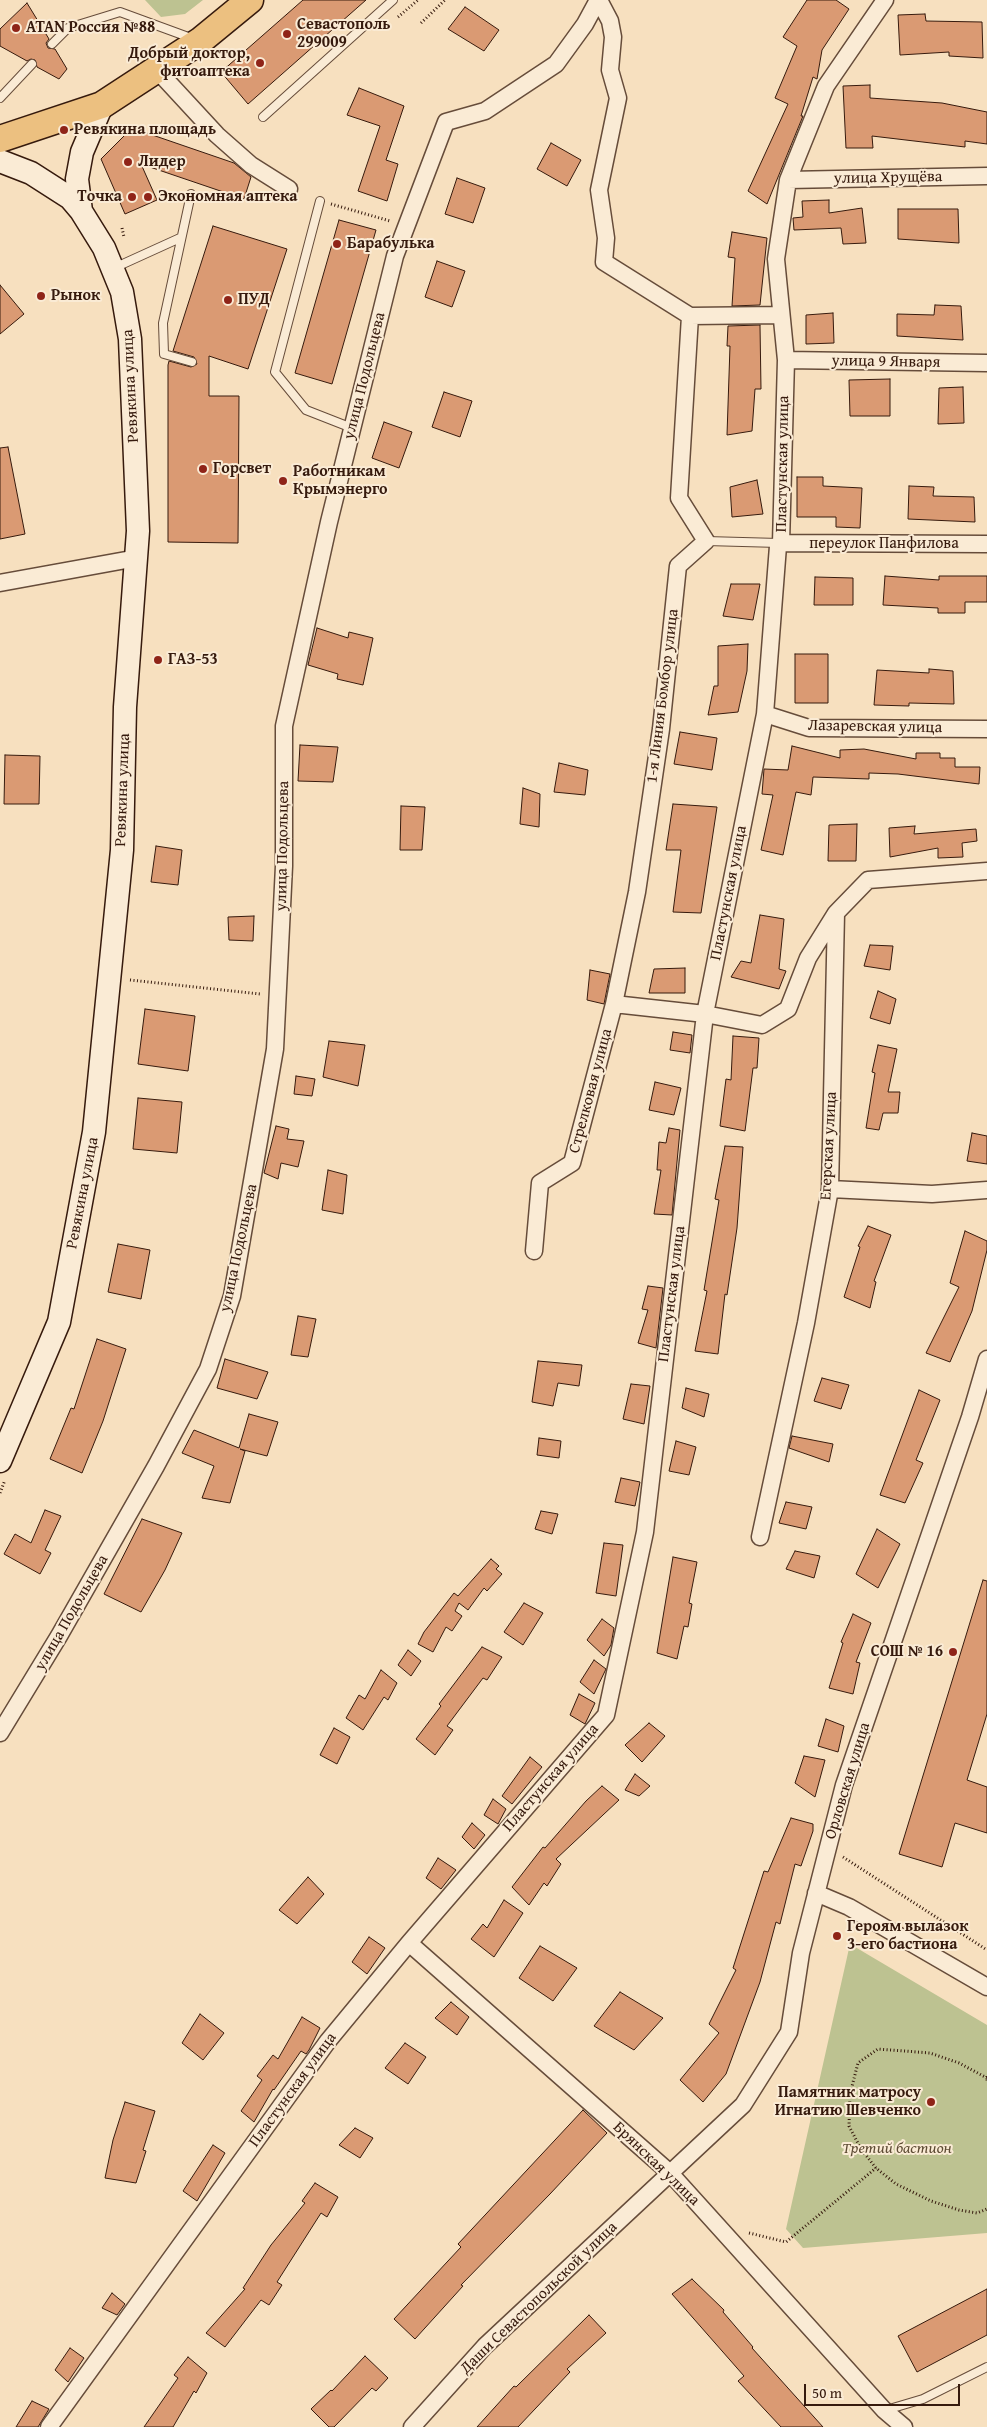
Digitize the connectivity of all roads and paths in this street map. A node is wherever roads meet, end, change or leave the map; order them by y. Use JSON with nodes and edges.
{"nodes":[{"id":1,"x":250,"y":0,"type":"edge"},
{"id":2,"x":393,"y":0,"type":"edge"},
{"id":3,"x":418,"y":0,"type":"edge"},
{"id":4,"x":445,"y":0,"type":"edge"},
{"id":5,"x":598,"y":0,"type":"edge"},
{"id":6,"x":885,"y":0,"type":"edge"},
{"id":7,"x":399,"y":17,"type":"dead end"},
{"id":8,"x":422,"y":23,"type":"dead end"},
{"id":9,"x":200,"y":41,"type":"junction"},
{"id":10,"x":52,"y":44,"type":"dead end"},
{"id":11,"x":32,"y":64,"type":"dead end"},
{"id":12,"x":156,"y":69,"type":"junction"},
{"id":13,"x":0,"y":98,"type":"edge"},
{"id":14,"x":102,"y":105,"type":"junction"},
{"id":15,"x":263,"y":117,"type":"dead end"},
{"id":16,"x":0,"y":139,"type":"edge"},
{"id":17,"x":0,"y":161,"type":"edge"},
{"id":18,"x":987,"y":176,"type":"edge"},
{"id":19,"x":788,"y":180,"type":"junction"},
{"id":20,"x":289,"y":189,"type":"dead end"},
{"id":21,"x":191,"y":194,"type":"dead end"},
{"id":22,"x":320,"y":201,"type":"joint"},
{"id":23,"x":81,"y":211,"type":"junction"},
{"id":24,"x":407,"y":226,"type":"junction"},
{"id":25,"x":180,"y":238,"type":"junction"},
{"id":26,"x":112,"y":269,"type":"junction"},
{"id":27,"x":781,"y":315,"type":"junction"},
{"id":28,"x":690,"y":316,"type":"junction"},
{"id":29,"x":786,"y":360,"type":"junction"},
{"id":30,"x":192,"y":362,"type":"dead end"},
{"id":31,"x":987,"y":363,"type":"edge"},
{"id":32,"x":352,"y":428,"type":"junction"},
{"id":33,"x":706,"y":542,"type":"junction"},
{"id":34,"x":781,"y":543,"type":"junction"},
{"id":35,"x":987,"y":544,"type":"edge"},
{"id":36,"x":136,"y":558,"type":"junction"},
{"id":37,"x":0,"y":583,"type":"edge"},
{"id":38,"x":766,"y":714,"type":"junction"},
{"id":39,"x":987,"y":729,"type":"edge"},
{"id":40,"x":987,"y":871,"type":"edge"},
{"id":41,"x":836,"y":913,"type":"junction"},
{"id":42,"x":129,"y":980,"type":"dead end"},
{"id":43,"x":278,"y":996,"type":"junction"},
{"id":44,"x":614,"y":1004,"type":"junction"},
{"id":45,"x":705,"y":1014,"type":"junction"},
{"id":46,"x":830,"y":1189,"type":"junction"},
{"id":47,"x":987,"y":1190,"type":"edge"},
{"id":48,"x":534,"y":1251,"type":"dead end"},
{"id":49,"x":987,"y":1359,"type":"edge"},
{"id":50,"x":0,"y":1461,"type":"edge"},
{"id":51,"x":760,"y":1537,"type":"dead end"},
{"id":52,"x":0,"y":1733,"type":"edge"},
{"id":53,"x":827,"y":1848,"type":"junction"},
{"id":54,"x":816,"y":1893,"type":"junction"},
{"id":55,"x":408,"y":1942,"type":"junction"},
{"id":56,"x":987,"y":1950,"type":"edge"},
{"id":57,"x":987,"y":1987,"type":"edge"},
{"id":58,"x":987,"y":2077,"type":"edge"},
{"id":59,"x":987,"y":2084,"type":"edge"},
{"id":60,"x":876,"y":2168,"type":"junction"},
{"id":61,"x":670,"y":2174,"type":"junction"},
{"id":62,"x":987,"y":2209,"type":"edge"},
{"id":63,"x":716,"y":2224,"type":"junction"},
{"id":64,"x":987,"y":2368,"type":"edge"},
{"id":65,"x":884,"y":2410,"type":"junction"},
{"id":66,"x":49,"y":2427,"type":"edge"},
{"id":67,"x":412,"y":2427,"type":"edge"},
{"id":68,"x":904,"y":2427,"type":"edge"}],
"edges":[{"from":1,"to":9,"type":"main road"},
{"from":2,"to":15,"type":"lane"},
{"from":3,"to":7,"type":"path"},
{"from":4,"to":8,"type":"path"},
{"from":5,"to":24,"type":"street","name":"улица Подольцева"},
{"from":5,"to":28,"type":"street"},
{"from":6,"to":19,"type":"street","name":"Пластунская улица"},
{"from":9,"to":10,"type":"lane"},
{"from":9,"to":12,"type":"main road"},
{"from":11,"to":13,"type":"lane"},
{"from":12,"to":14,"type":"main road"},
{"from":12,"to":20,"type":"street"},
{"from":14,"to":16,"type":"main road"},
{"from":14,"to":23,"type":"main road"},
{"from":17,"to":23,"type":"main road","name":"Ревякина улица"},
{"from":18,"to":19,"type":"street","name":"улица Хрущёва"},
{"from":19,"to":27,"type":"street","name":"Пластунская улица"},
{"from":21,"to":25,"type":"lane"},
{"from":22,"to":24,"type":"path"},
{"from":22,"to":32,"type":"lane"},
{"from":23,"to":26,"type":"main road","name":"Ревякина улица"},
{"from":24,"to":32,"type":"street","name":"улица Подольцева"},
{"from":25,"to":26,"type":"lane"},
{"from":25,"to":30,"type":"lane"},
{"from":26,"to":36,"type":"main road","name":"Ревякина улица"},
{"from":27,"to":28,"type":"street"},
{"from":27,"to":29,"type":"street","name":"Пластунская улица"},
{"from":28,"to":33,"type":"street"},
{"from":29,"to":31,"type":"street","name":"улица 9 Января"},
{"from":29,"to":34,"type":"street","name":"Пластунская улица"},
{"from":32,"to":43,"type":"street","name":"улица Подольцева"},
{"from":33,"to":34,"type":"lane"},
{"from":33,"to":44,"type":"street","name":"1-я Линия Бомбор улица"},
{"from":34,"to":35,"type":"street","name":"переулок Панфилова"},
{"from":34,"to":38,"type":"street","name":"Пластунская улица"},
{"from":36,"to":37,"type":"street"},
{"from":36,"to":50,"type":"main road","name":"Ревякина улица"},
{"from":38,"to":39,"type":"street","name":"Лазаревская улица"},
{"from":38,"to":45,"type":"street","name":"Пластунская улица"},
{"from":40,"to":41,"type":"street"},
{"from":41,"to":45,"type":"street"},
{"from":41,"to":46,"type":"street","name":"Егерская улица"},
{"from":42,"to":43,"type":"path"},
{"from":43,"to":52,"type":"street","name":"улица Подольцева"},
{"from":44,"to":45,"type":"street"},
{"from":44,"to":48,"type":"street","name":"Стрелковая улица"},
{"from":45,"to":55,"type":"street","name":"Пластунская улица"},
{"from":46,"to":47,"type":"street"},
{"from":46,"to":51,"type":"street","name":"Егерская улица"},
{"from":49,"to":53,"type":"street","name":"Орловская улица"},
{"from":53,"to":54,"type":"street","name":"Орловская улица"},
{"from":53,"to":56,"type":"path"},
{"from":54,"to":57,"type":"street"},
{"from":54,"to":61,"type":"street","name":"Орловская улица"},
{"from":55,"to":61,"type":"street","name":"Брянская улица"},
{"from":55,"to":66,"type":"street","name":"Пластунская улица"},
{"from":58,"to":59,"type":"path"},
{"from":58,"to":60,"type":"path"},
{"from":60,"to":62,"type":"path"},
{"from":60,"to":63,"type":"path"},
{"from":61,"to":63,"type":"street","name":"Брянская улица"},
{"from":61,"to":67,"type":"street","name":"Даши Севастопольской улица"},
{"from":63,"to":65,"type":"street","name":"Брянская улица"},
{"from":64,"to":65,"type":"lane"},
{"from":65,"to":68,"type":"street","name":"Брянская улица"}]}
